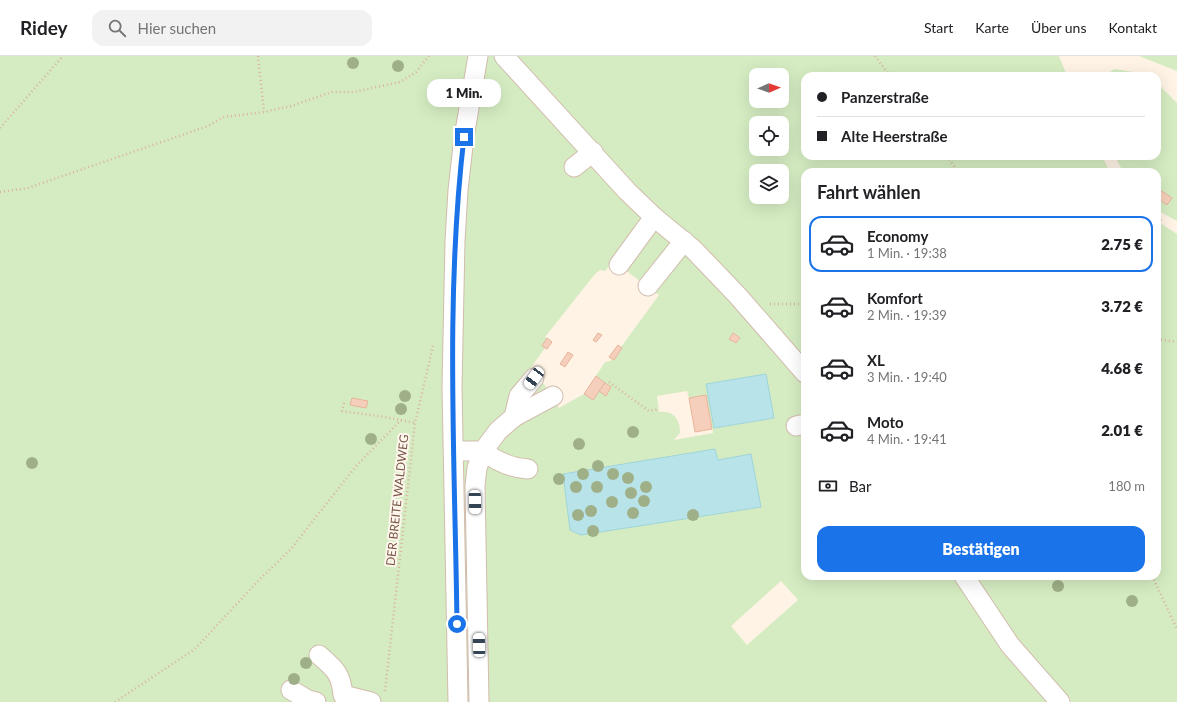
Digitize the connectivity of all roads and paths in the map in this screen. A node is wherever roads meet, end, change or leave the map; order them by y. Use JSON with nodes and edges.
{"nodes":[{"id":1,"x":62,"y":56,"type":"edge"},
{"id":2,"x":258,"y":56,"type":"edge"},
{"id":3,"x":429,"y":56,"type":"edge"},
{"id":4,"x":478,"y":56,"type":"edge"},
{"id":5,"x":504,"y":56,"type":"edge"},
{"id":6,"x":875,"y":56,"type":"edge"},
{"id":7,"x":887,"y":72,"type":"edge"},
{"id":8,"x":264,"y":112,"type":"junction"},
{"id":9,"x":0,"y":128,"type":"edge"},
{"id":10,"x":593,"y":152,"type":"junction"},
{"id":11,"x":574,"y":167,"type":"dead end"},
{"id":12,"x":0,"y":192,"type":"edge"},
{"id":13,"x":654,"y":217,"type":"junction"},
{"id":14,"x":688,"y":245,"type":"junction"},
{"id":15,"x":619,"y":265,"type":"dead end"},
{"id":16,"x":648,"y":286,"type":"dead end"},
{"id":17,"x":801,"y":304,"type":"edge"},
{"id":18,"x":755,"y":316,"type":"junction"},
{"id":19,"x":1161,"y":340,"type":"edge"},
{"id":20,"x":434,"y":342,"type":"dead end"},
{"id":21,"x":1177,"y":342,"type":"edge"},
{"id":22,"x":801,"y":368,"type":"edge"},
{"id":23,"x":534,"y":378,"type":"dead end"},
{"id":24,"x":609,"y":382,"type":"dead end"},
{"id":25,"x":552,"y":396,"type":"dead end"},
{"id":26,"x":344,"y":402,"type":"dead end"},
{"id":27,"x":659,"y":410,"type":"dead end"},
{"id":28,"x":514,"y":417,"type":"junction"},
{"id":29,"x":401,"y":420,"type":"junction"},
{"id":30,"x":415,"y":424,"type":"junction"},
{"id":31,"x":454,"y":451,"type":"junction"},
{"id":32,"x":483,"y":451,"type":"junction"},
{"id":33,"x":528,"y":470,"type":"dead end"},
{"id":34,"x":967,"y":580,"type":"edge"},
{"id":35,"x":1154,"y":580,"type":"edge"},
{"id":36,"x":1177,"y":629,"type":"edge"},
{"id":37,"x":318,"y":655,"type":"dead end"},
{"id":38,"x":291,"y":690,"type":"dead end"},
{"id":39,"x":343,"y":695,"type":"junction"},
{"id":40,"x":378,"y":698,"type":"edge"},
{"id":41,"x":115,"y":702,"type":"edge"},
{"id":42,"x":316,"y":702,"type":"edge"},
{"id":43,"x":325,"y":702,"type":"edge"},
{"id":44,"x":458,"y":702,"type":"edge"},
{"id":45,"x":480,"y":702,"type":"edge"},
{"id":46,"x":1060,"y":702,"type":"edge"}],
"edges":[{"from":1,"to":9,"type":"path"},
{"from":2,"to":8,"type":"path"},
{"from":3,"to":8,"type":"path"},
{"from":4,"to":31,"type":"street"},
{"from":5,"to":10,"type":"street"},
{"from":6,"to":7,"type":"path"},
{"from":8,"to":12,"type":"path"},
{"from":10,"to":11,"type":"street"},
{"from":10,"to":13,"type":"street"},
{"from":13,"to":14,"type":"street"},
{"from":13,"to":15,"type":"street"},
{"from":14,"to":16,"type":"street"},
{"from":14,"to":18,"type":"street"},
{"from":17,"to":18,"type":"path"},
{"from":18,"to":22,"type":"street"},
{"from":19,"to":21,"type":"path"},
{"from":20,"to":30,"type":"path","name":"DER BREITE WALDWEG"},
{"from":23,"to":28,"type":"street"},
{"from":24,"to":27,"type":"path"},
{"from":25,"to":28,"type":"street"},
{"from":26,"to":29,"type":"path"},
{"from":28,"to":32,"type":"street"},
{"from":29,"to":30,"type":"path"},
{"from":29,"to":41,"type":"path"},
{"from":30,"to":40,"type":"path","name":"DER BREITE WALDWEG"},
{"from":31,"to":32,"type":"street"},
{"from":31,"to":44,"type":"street"},
{"from":32,"to":33,"type":"street"},
{"from":32,"to":45,"type":"street"},
{"from":34,"to":46,"type":"street"},
{"from":35,"to":36,"type":"path"},
{"from":37,"to":39,"type":"street"},
{"from":38,"to":42,"type":"street"},
{"from":39,"to":40,"type":"street"},
{"from":39,"to":43,"type":"street"}]}
